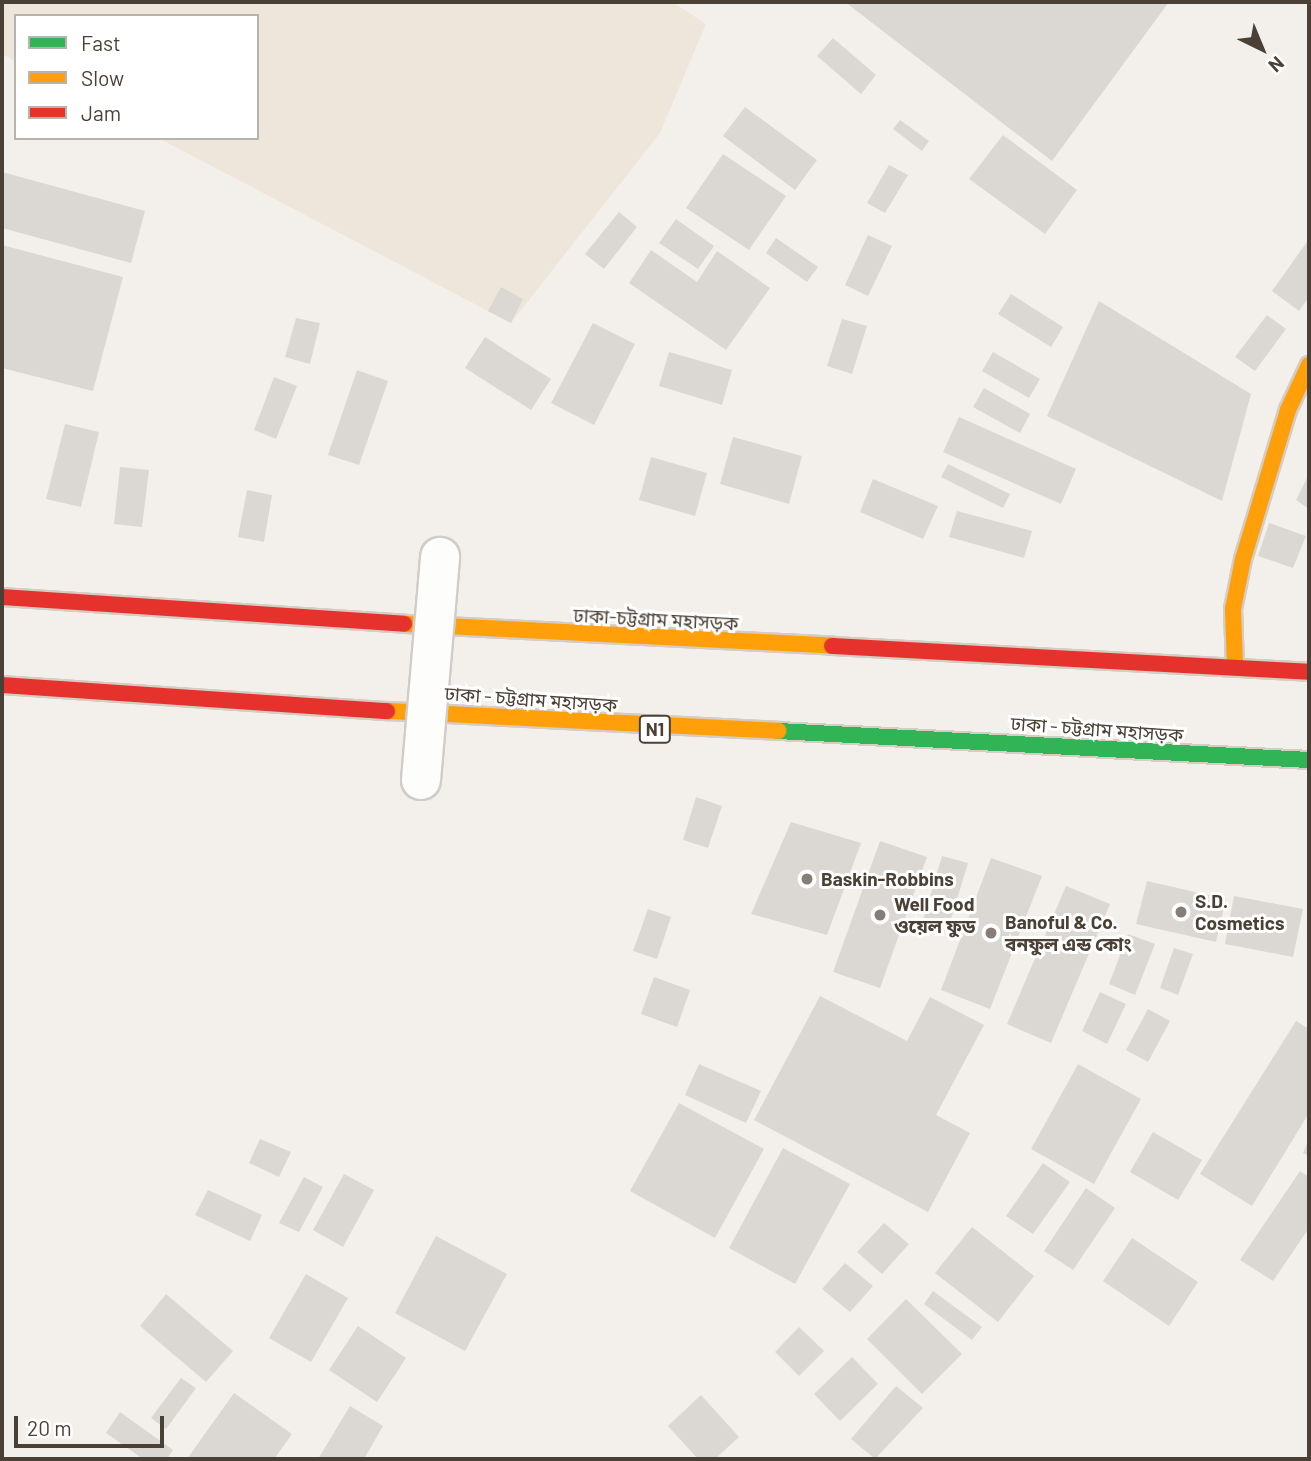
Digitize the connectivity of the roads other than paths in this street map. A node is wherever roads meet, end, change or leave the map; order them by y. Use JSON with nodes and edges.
{"nodes":[{"id":1,"x":1309,"y":365,"type":"edge"},
{"id":2,"x":440,"y":557,"type":"dead end"},
{"id":3,"x":2,"y":597,"type":"edge"},
{"id":4,"x":1235,"y":667,"type":"junction"},
{"id":5,"x":1309,"y":671,"type":"edge"},
{"id":6,"x":2,"y":685,"type":"edge"},
{"id":7,"x":1309,"y":760,"type":"edge"},
{"id":8,"x":421,"y":780,"type":"dead end"}],
"edges":[{"from":1,"to":4,"type":"main road"},
{"from":2,"to":8,"type":"street","bridge":true},
{"from":3,"to":4,"type":"main road","name":"ঢাকা-চট্টগ্রাম মহাসড়ক"},
{"from":4,"to":5,"type":"main road","name":"ঢাকা-চট্টগ্রাম মহাসড়ক"},
{"from":6,"to":7,"type":"main road","name":"ঢাকা - চট্টগ্রাম মহাসড়ক","number":"N1"}]}
